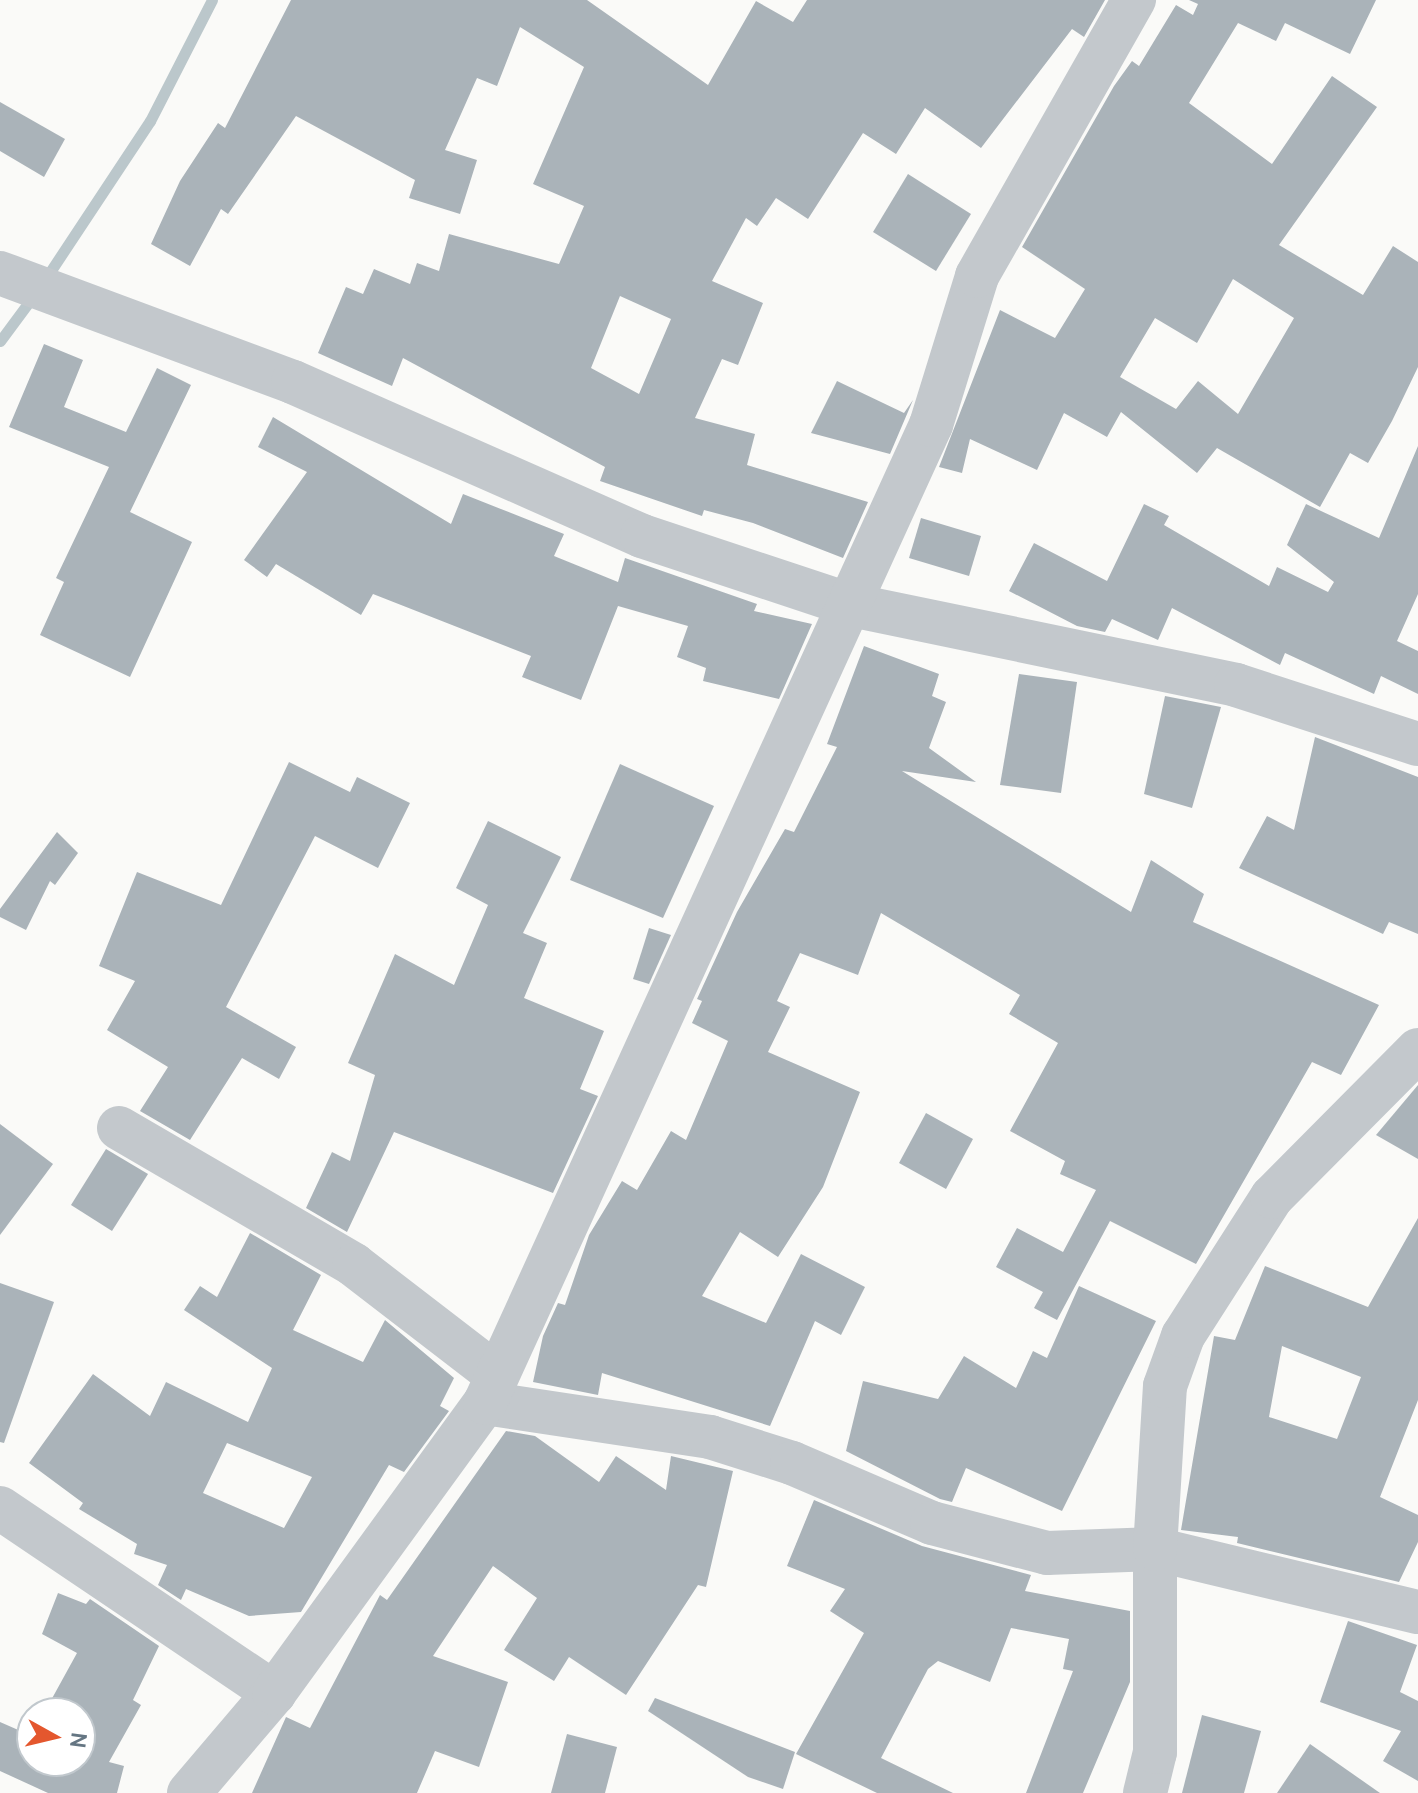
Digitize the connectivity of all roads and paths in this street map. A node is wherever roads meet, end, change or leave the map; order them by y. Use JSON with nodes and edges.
{"nodes":[{"id":1,"x":1134,"y":0,"type":"edge"},
{"id":2,"x":0,"y":273,"type":"edge"},
{"id":3,"x":851,"y":605,"type":"junction"},
{"id":4,"x":1418,"y":744,"type":"edge"},
{"id":5,"x":1418,"y":1050,"type":"edge"},
{"id":6,"x":119,"y":1128,"type":"dead end"},
{"id":7,"x":491,"y":1389,"type":"junction"},
{"id":8,"x":0,"y":1508,"type":"edge"},
{"id":9,"x":1155,"y":1549,"type":"junction"},
{"id":10,"x":1418,"y":1612,"type":"edge"},
{"id":11,"x":274,"y":1693,"type":"junction"},
{"id":12,"x":189,"y":1793,"type":"edge"},
{"id":13,"x":1145,"y":1793,"type":"edge"}],
"edges":[{"from":1,"to":3,"type":"street"},
{"from":2,"to":3,"type":"street"},
{"from":3,"to":4,"type":"street"},
{"from":3,"to":7,"type":"street"},
{"from":5,"to":9,"type":"street"},
{"from":6,"to":7,"type":"street"},
{"from":7,"to":9,"type":"street"},
{"from":7,"to":11,"type":"street"},
{"from":8,"to":11,"type":"street"},
{"from":9,"to":10,"type":"street"},
{"from":9,"to":13,"type":"street"},
{"from":11,"to":12,"type":"street"}]}
